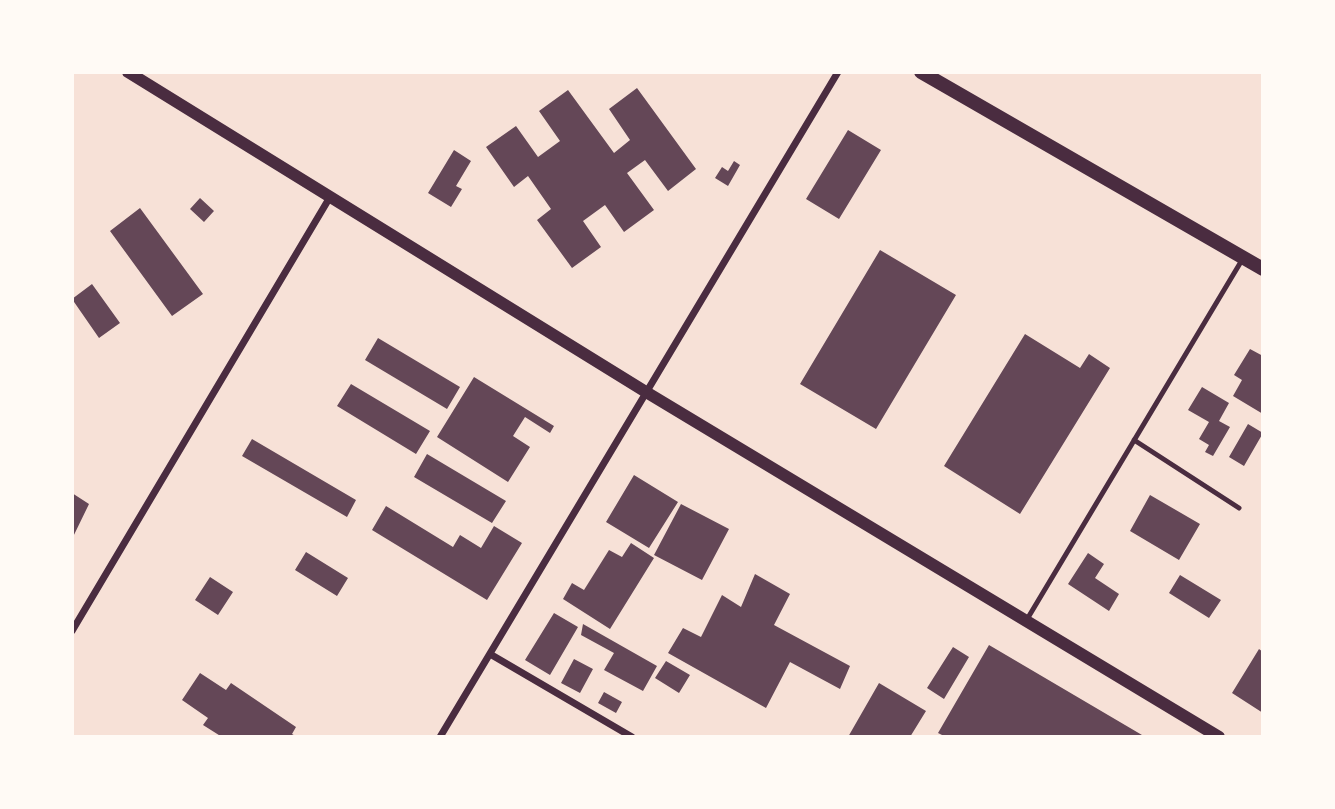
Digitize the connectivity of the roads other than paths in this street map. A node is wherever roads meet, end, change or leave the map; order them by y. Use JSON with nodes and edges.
{"nodes":[{"id":1,"x":128,"y":72,"type":"edge"},
{"id":2,"x":838,"y":72,"type":"edge"},
{"id":3,"x":921,"y":72,"type":"edge"},
{"id":4,"x":330,"y":197,"type":"junction"},
{"id":5,"x":1244,"y":257,"type":"junction"},
{"id":6,"x":1263,"y":269,"type":"edge"},
{"id":7,"x":646,"y":393,"type":"junction"},
{"id":8,"x":1134,"y":440,"type":"junction"},
{"id":9,"x":1239,"y":508,"type":"dead end"},
{"id":10,"x":1026,"y":621,"type":"junction"},
{"id":11,"x":72,"y":631,"type":"edge"},
{"id":12,"x":491,"y":654,"type":"junction"},
{"id":13,"x":440,"y":737,"type":"edge"},
{"id":14,"x":632,"y":737,"type":"edge"},
{"id":15,"x":1219,"y":737,"type":"edge"}],
"edges":[{"from":1,"to":4,"type":"street"},
{"from":2,"to":7,"type":"street"},
{"from":3,"to":5,"type":"main road"},
{"from":4,"to":7,"type":"street"},
{"from":4,"to":11,"type":"street"},
{"from":5,"to":6,"type":"main road"},
{"from":5,"to":8,"type":"lane"},
{"from":7,"to":10,"type":"street"},
{"from":7,"to":12,"type":"street"},
{"from":8,"to":9,"type":"lane"},
{"from":8,"to":10,"type":"lane"},
{"from":10,"to":15,"type":"street"},
{"from":12,"to":13,"type":"street"},
{"from":12,"to":14,"type":"street"}]}
